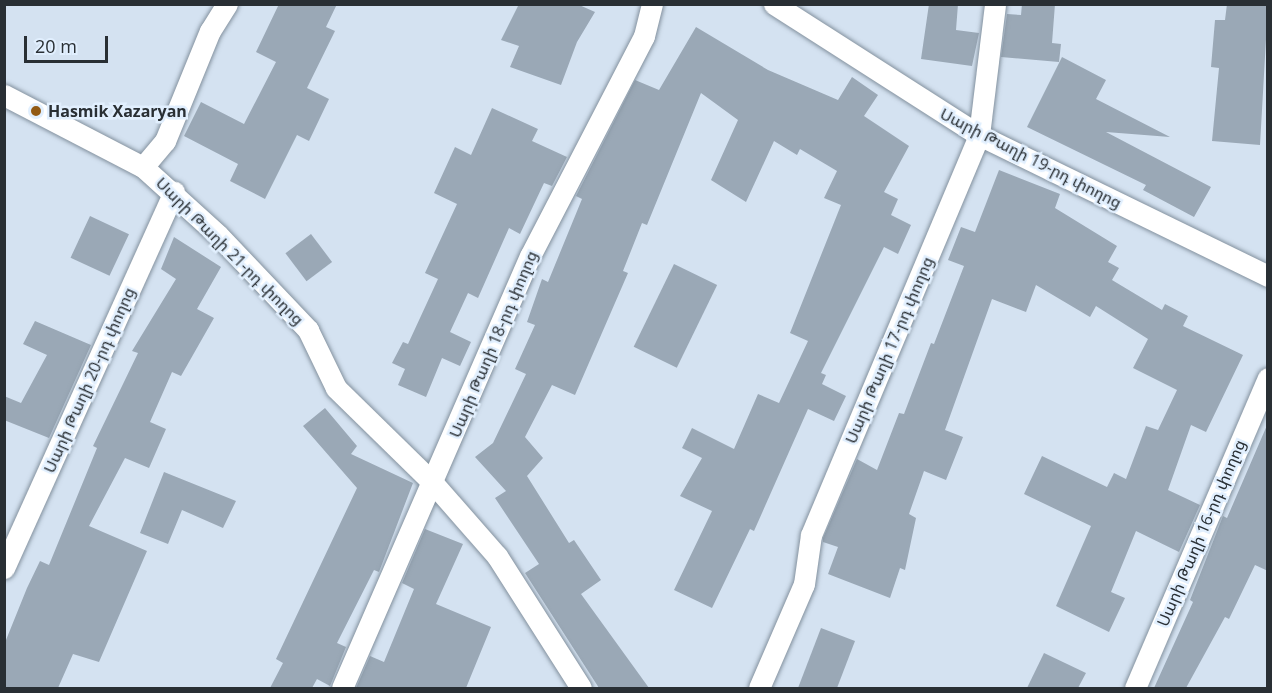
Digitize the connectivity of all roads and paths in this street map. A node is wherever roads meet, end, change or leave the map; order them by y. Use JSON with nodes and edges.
{"nodes":[{"id":1,"x":226,"y":4,"type":"edge"},
{"id":2,"x":652,"y":4,"type":"edge"},
{"id":3,"x":774,"y":4,"type":"edge"},
{"id":4,"x":995,"y":4,"type":"edge"},
{"id":5,"x":4,"y":95,"type":"edge"},
{"id":6,"x":979,"y":135,"type":"junction"},
{"id":7,"x":143,"y":167,"type":"junction"},
{"id":8,"x":174,"y":192,"type":"junction"},
{"id":9,"x":1268,"y":276,"type":"edge"},
{"id":10,"x":1268,"y":378,"type":"edge"},
{"id":11,"x":433,"y":483,"type":"junction"},
{"id":12,"x":4,"y":568,"type":"edge"},
{"id":13,"x":342,"y":688,"type":"edge"},
{"id":14,"x":581,"y":688,"type":"edge"},
{"id":15,"x":759,"y":688,"type":"edge"},
{"id":16,"x":1135,"y":688,"type":"edge"}],
"edges":[{"from":1,"to":7,"type":"street"},
{"from":2,"to":11,"type":"street","name":"Սարի Թաղի 18-րդ փողոց"},
{"from":3,"to":6,"type":"street","name":"Սարի Թաղի 19-րդ փողոց"},
{"from":4,"to":6,"type":"street","name":"Սարի Թաղի 17-րդ փողոց"},
{"from":5,"to":7,"type":"street","name":"Սարի Թաղի 21-րդ փողոց"},
{"from":6,"to":9,"type":"street","name":"Սարի Թաղի 19-րդ փողոց"},
{"from":6,"to":15,"type":"street","name":"Սարի Թաղի 17-րդ փողոց"},
{"from":7,"to":8,"type":"street","name":"Սարի Թաղի 21-րդ փողոց"},
{"from":8,"to":11,"type":"street","name":"Սարի Թաղի 21-րդ փողոց"},
{"from":8,"to":12,"type":"street","name":"Սարի Թաղի 20-րդ փողոց"},
{"from":10,"to":16,"type":"street","name":"Սարի Թաղի 16-րդ փողոց"},
{"from":11,"to":13,"type":"street","name":"Սարի Թաղի 18-րդ փողոց"},
{"from":11,"to":14,"type":"street","name":"Սարի Թաղի 21-րդ փողոց"}]}
